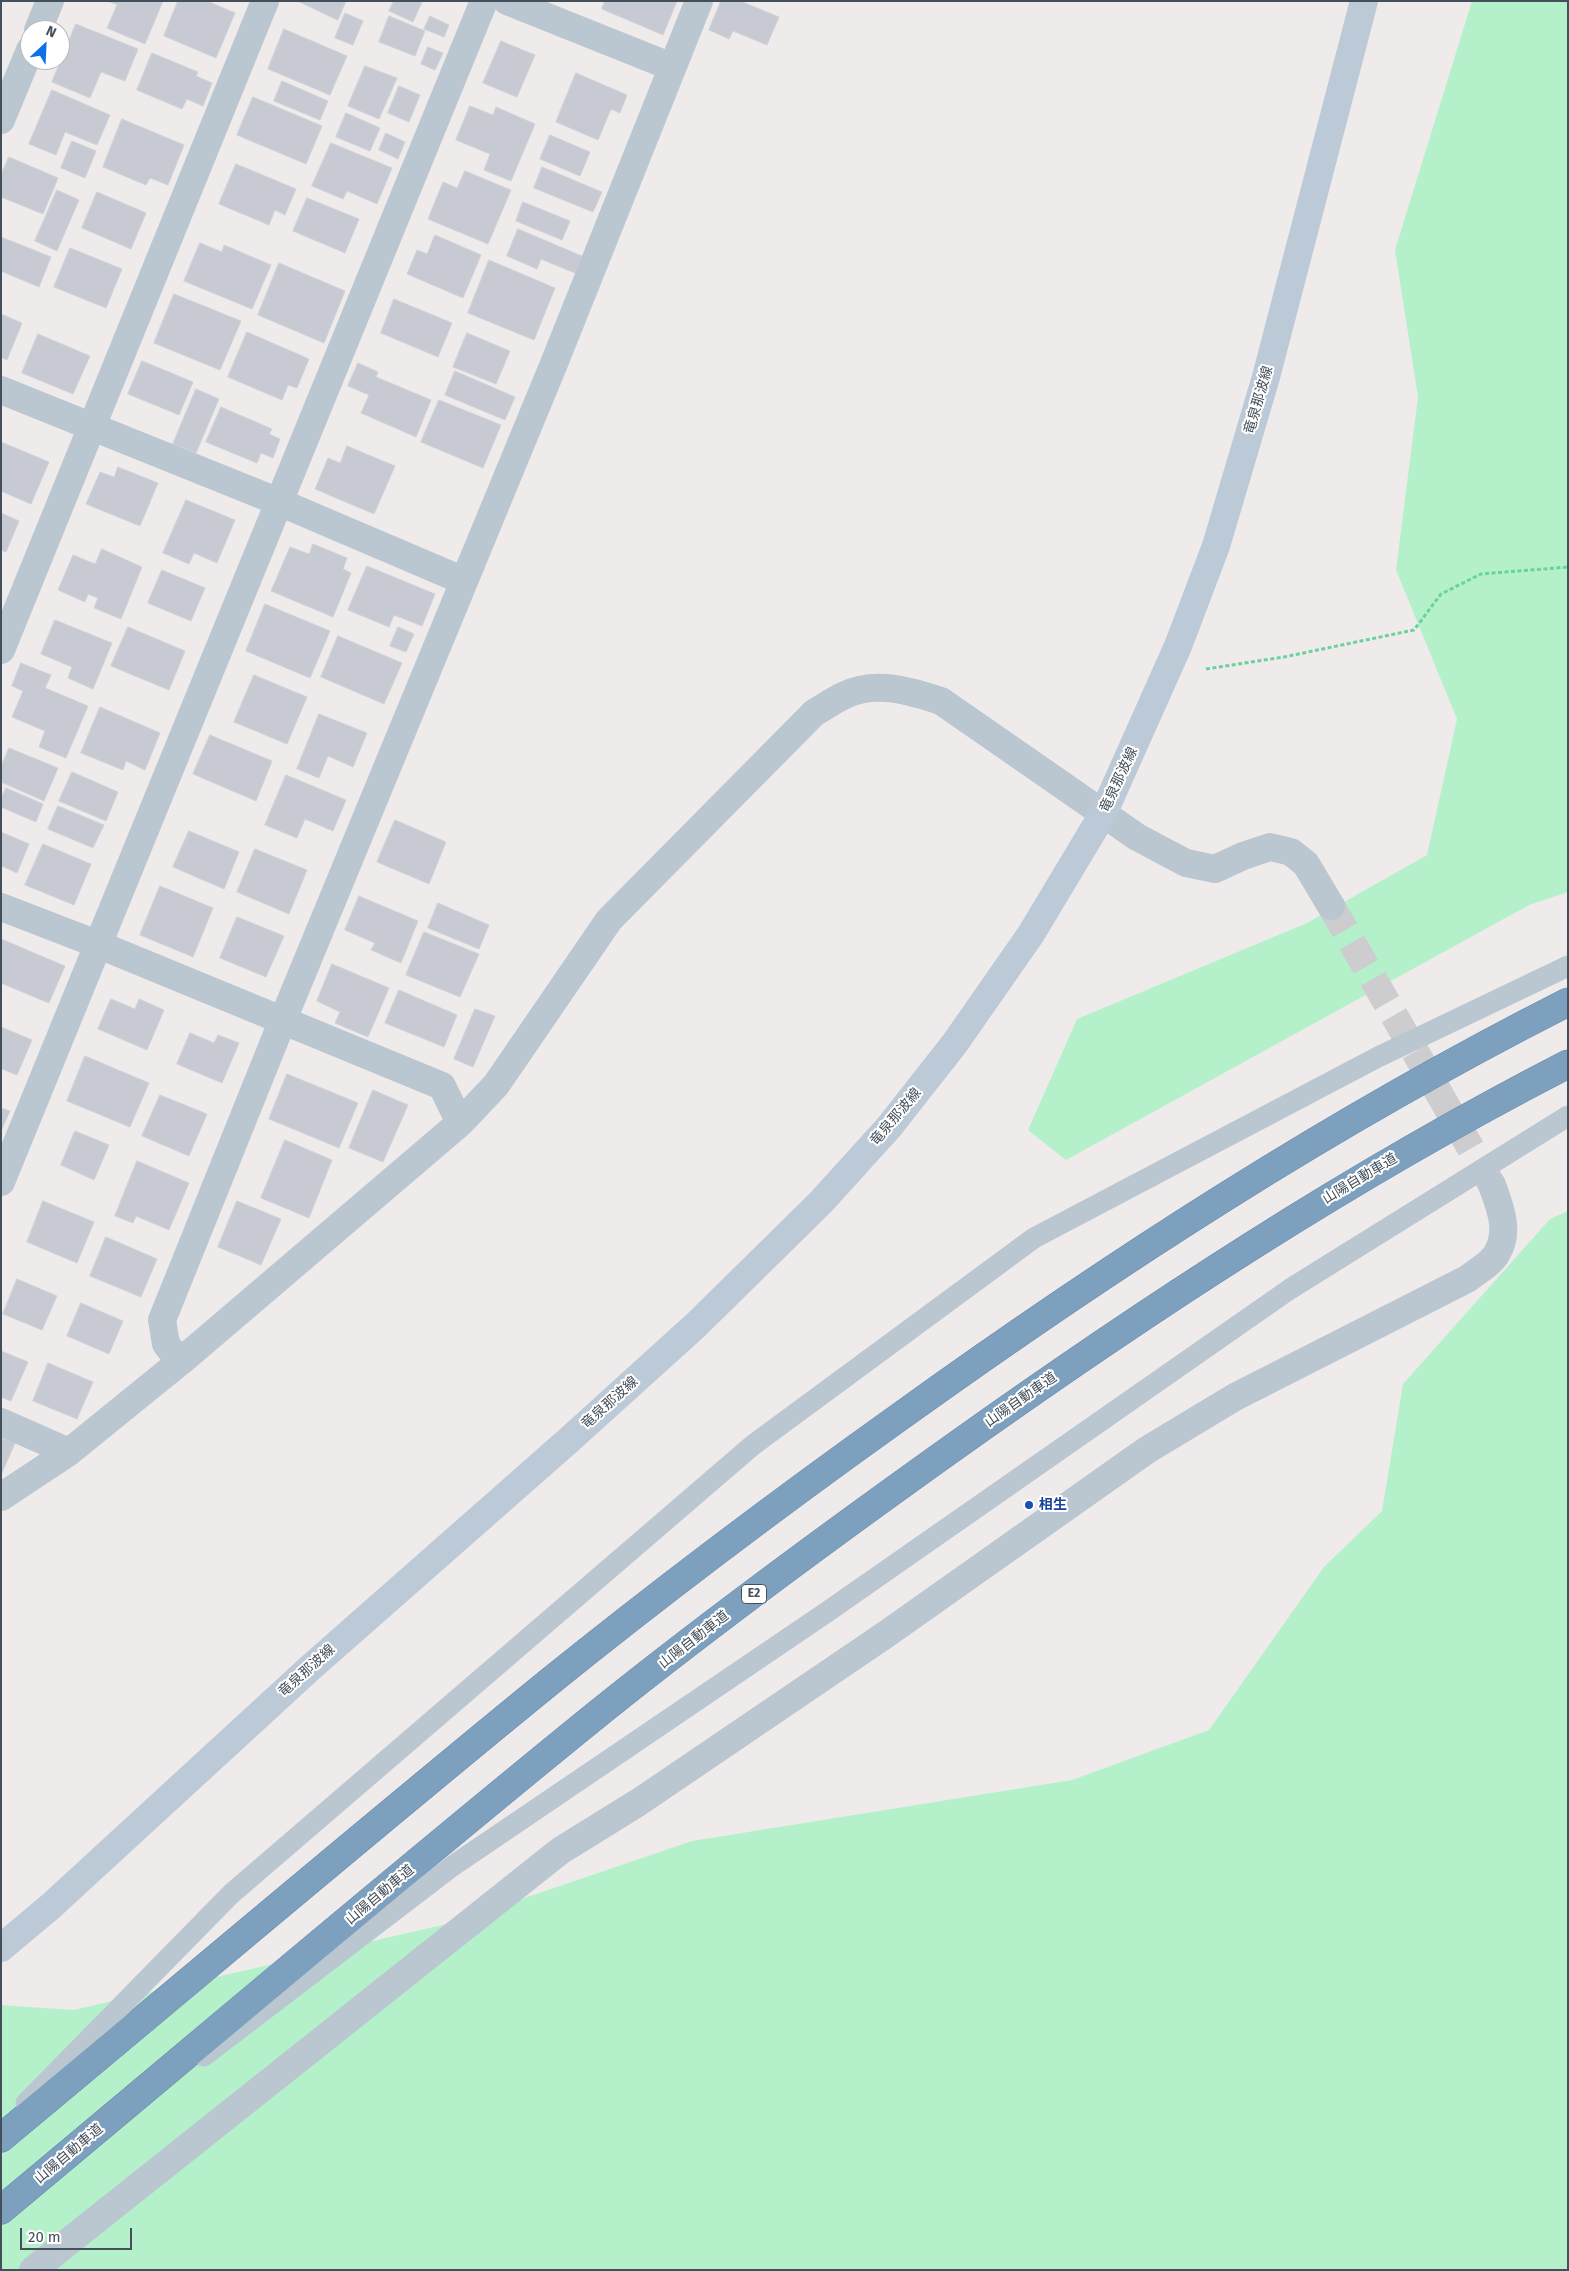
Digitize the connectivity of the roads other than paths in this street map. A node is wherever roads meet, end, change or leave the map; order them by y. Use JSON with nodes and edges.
{"nodes":[{"id":1,"x":50,"y":1,"type":"edge"},
{"id":2,"x":265,"y":1,"type":"edge"},
{"id":3,"x":484,"y":1,"type":"edge"},
{"id":4,"x":507,"y":1,"type":"edge"},
{"id":5,"x":699,"y":1,"type":"edge"},
{"id":6,"x":1364,"y":1,"type":"edge"},
{"id":7,"x":42,"y":20,"type":"edge"},
{"id":8,"x":672,"y":67,"type":"junction"},
{"id":9,"x":22,"y":70,"type":"edge"},
{"id":10,"x":1,"y":120,"type":"edge"},
{"id":11,"x":1,"y":390,"type":"edge"},
{"id":12,"x":92,"y":426,"type":"junction"},
{"id":13,"x":279,"y":502,"type":"junction"},
{"id":14,"x":464,"y":581,"type":"junction"},
{"id":15,"x":1,"y":650,"type":"edge"},
{"id":16,"x":1103,"y":814,"type":"junction"},
{"id":17,"x":1331,"y":906,"type":"tunnel mouth"},
{"id":18,"x":1,"y":907,"type":"edge"},
{"id":19,"x":97,"y":944,"type":"junction"},
{"id":20,"x":1568,"y":966,"type":"edge"},
{"id":21,"x":1568,"y":1002,"type":"edge"},
{"id":22,"x":282,"y":1022,"type":"junction"},
{"id":23,"x":1568,"y":1064,"type":"edge"},
{"id":24,"x":1568,"y":1116,"type":"edge"},
{"id":25,"x":460,"y":1123,"type":"junction"},
{"id":26,"x":1,"y":1182,"type":"edge"},
{"id":27,"x":1492,"y":1185,"type":"tunnel mouth"},
{"id":28,"x":180,"y":1362,"type":"junction"},
{"id":29,"x":1,"y":1422,"type":"edge"},
{"id":30,"x":68,"y":1452,"type":"junction"},
{"id":31,"x":1,"y":1497,"type":"edge"},
{"id":32,"x":1,"y":1948,"type":"edge"},
{"id":33,"x":1,"y":2128,"type":"edge"},
{"id":34,"x":1,"y":2138,"type":"edge"},
{"id":35,"x":1,"y":2210,"type":"edge"},
{"id":36,"x":33,"y":2270,"type":"edge"}],
"edges":[{"from":1,"to":7,"type":"street"},
{"from":2,"to":12,"type":"street"},
{"from":3,"to":13,"type":"street"},
{"from":4,"to":8,"type":"street"},
{"from":5,"to":8,"type":"street"},
{"from":6,"to":16,"type":"main road","name":"竜泉那波線"},
{"from":8,"to":14,"type":"street"},
{"from":9,"to":10,"type":"street"},
{"from":11,"to":12,"type":"street"},
{"from":12,"to":13,"type":"street"},
{"from":12,"to":15,"type":"street"},
{"from":13,"to":14,"type":"street"},
{"from":13,"to":19,"type":"street"},
{"from":14,"to":22,"type":"street"},
{"from":16,"to":17,"type":"street"},
{"from":16,"to":25,"type":"street"},
{"from":16,"to":32,"type":"main road","name":"竜泉那波線"},
{"from":18,"to":19,"type":"street"},
{"from":19,"to":22,"type":"street"},
{"from":19,"to":26,"type":"street"},
{"from":20,"to":33,"type":"lane"},
{"from":21,"to":34,"type":"highway"},
{"from":22,"to":25,"type":"street"},
{"from":22,"to":28,"type":"street"},
{"from":23,"to":35,"type":"highway","name":"山陽自動車道","number":"E2"},
{"from":24,"to":35,"type":"lane"},
{"from":25,"to":28,"type":"street"},
{"from":27,"to":36,"type":"street"},
{"from":28,"to":30,"type":"street"},
{"from":29,"to":30,"type":"street"},
{"from":30,"to":31,"type":"street"}]}
